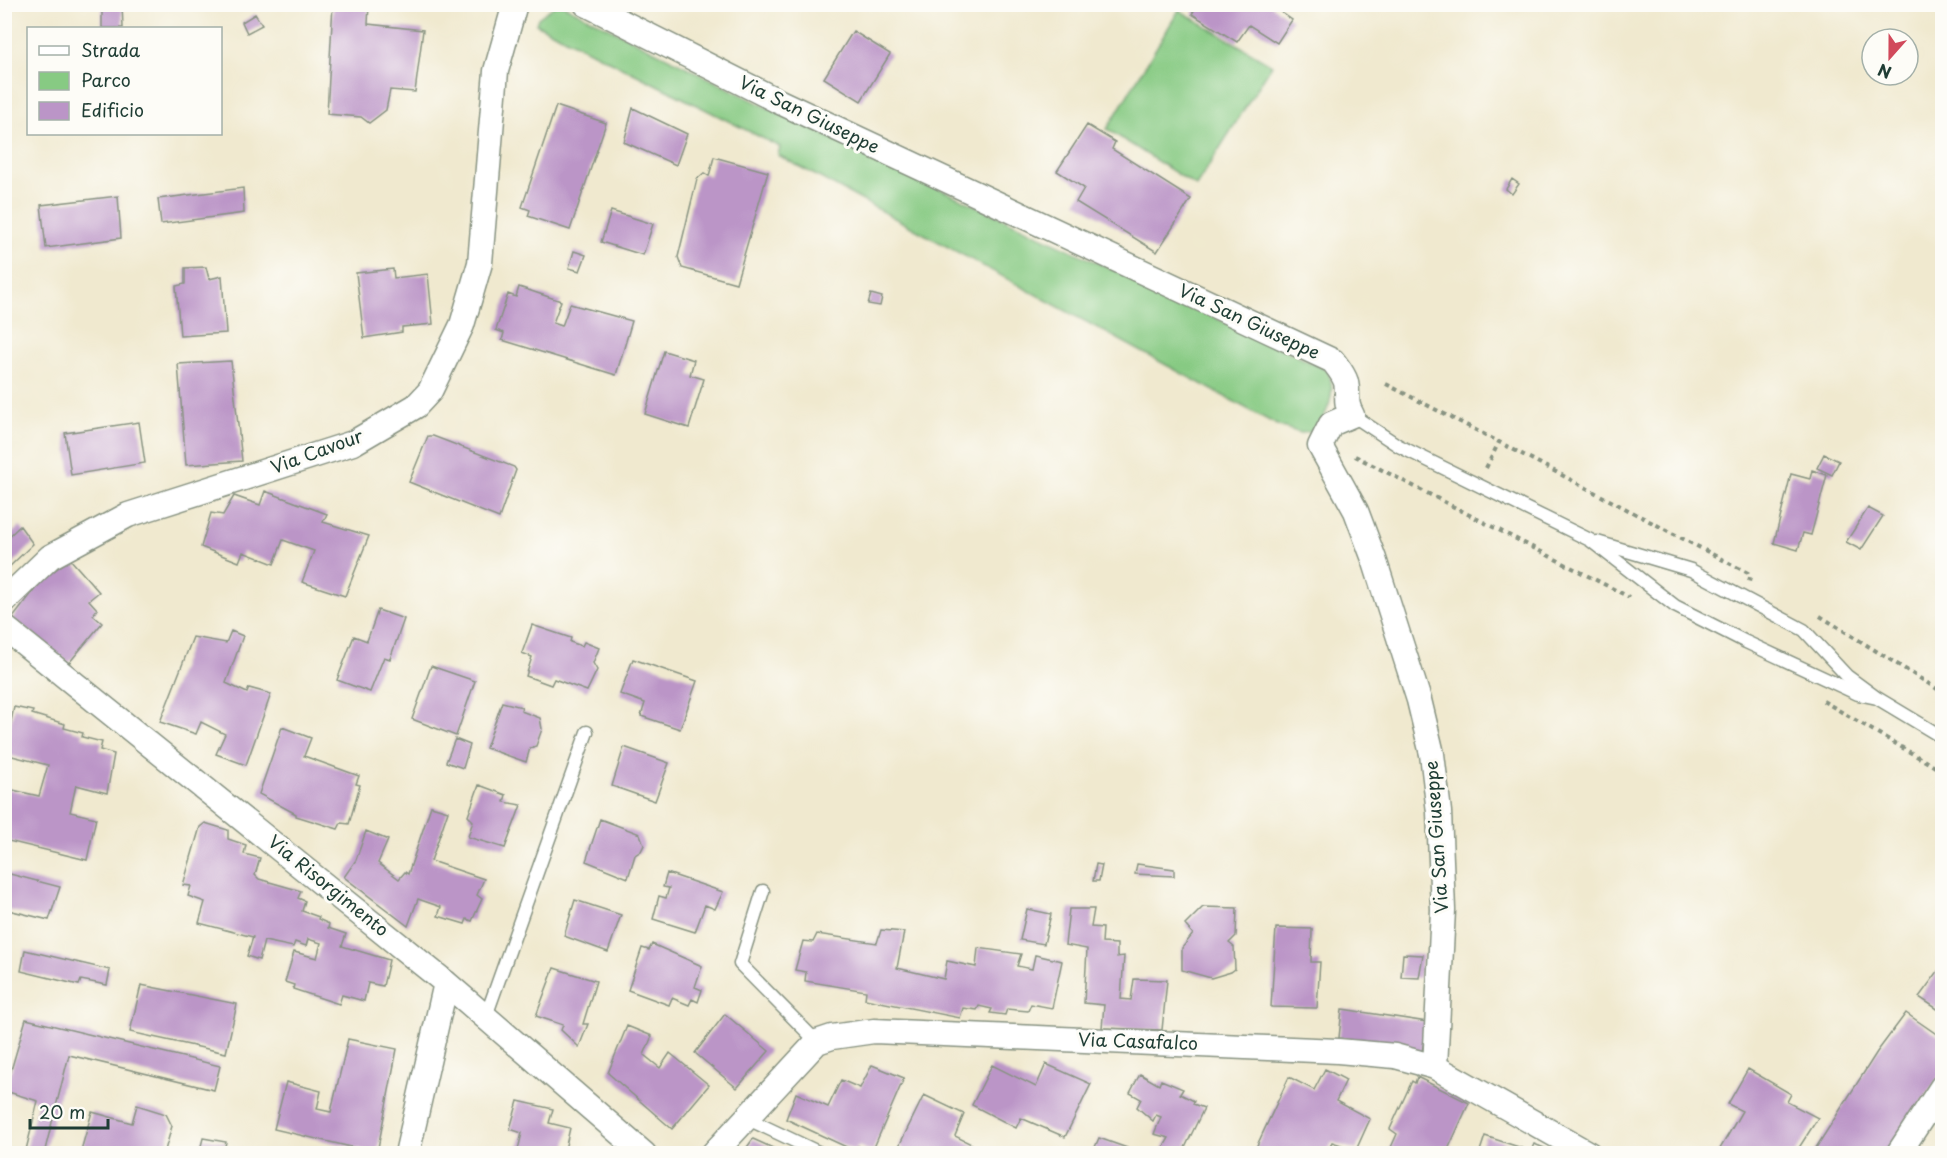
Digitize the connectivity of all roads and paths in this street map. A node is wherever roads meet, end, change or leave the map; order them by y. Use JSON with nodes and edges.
{"nodes":[{"id":1,"x":515,"y":4,"type":"edge"},
{"id":2,"x":586,"y":4,"type":"edge"},
{"id":3,"x":1386,"y":384,"type":"dead end"},
{"id":4,"x":1352,"y":415,"type":"junction"},
{"id":5,"x":1499,"y":442,"type":"dead end"},
{"id":6,"x":1354,"y":456,"type":"dead end"},
{"id":7,"x":1463,"y":511,"type":"dead end"},
{"id":8,"x":1590,"y":540,"type":"junction"},
{"id":9,"x":4,"y":601,"type":"edge"},
{"id":10,"x":4,"y":627,"type":"edge"},
{"id":11,"x":1877,"y":698,"type":"junction"},
{"id":12,"x":587,"y":732,"type":"dead end"},
{"id":13,"x":1942,"y":738,"type":"edge"},
{"id":14,"x":763,"y":891,"type":"dead end"},
{"id":15,"x":446,"y":983,"type":"junction"},
{"id":16,"x":486,"y":1016,"type":"junction"},
{"id":17,"x":817,"y":1042,"type":"junction"},
{"id":18,"x":1435,"y":1067,"type":"junction"},
{"id":19,"x":1942,"y":1087,"type":"edge"},
{"id":20,"x":747,"y":1118,"type":"junction"},
{"id":21,"x":407,"y":1154,"type":"edge"},
{"id":22,"x":644,"y":1154,"type":"edge"},
{"id":23,"x":713,"y":1154,"type":"edge"},
{"id":24,"x":822,"y":1154,"type":"edge"},
{"id":25,"x":1589,"y":1154,"type":"edge"},
{"id":26,"x":1898,"y":1154,"type":"edge"}],
"edges":[{"from":1,"to":9,"type":"street","name":"Via Cavour"},
{"from":2,"to":4,"type":"street","name":"Via San Giuseppe"},
{"from":3,"to":5,"type":"path"},
{"from":4,"to":8,"type":"lane"},
{"from":4,"to":18,"type":"street","name":"Via San Giuseppe"},
{"from":6,"to":7,"type":"path"},
{"from":8,"to":11,"type":"lane"},
{"from":8,"to":11,"type":"lane"},
{"from":10,"to":15,"type":"street","name":"Via Risorgimento"},
{"from":11,"to":13,"type":"lane"},
{"from":12,"to":16,"type":"lane"},
{"from":14,"to":17,"type":"lane"},
{"from":15,"to":16,"type":"street","name":"Via Risorgimento"},
{"from":15,"to":21,"type":"street"},
{"from":16,"to":22,"type":"street","name":"Via Risorgimento"},
{"from":17,"to":18,"type":"street","name":"Via Casafalco"},
{"from":17,"to":20,"type":"street"},
{"from":18,"to":25,"type":"street","name":"Via Casafalco"},
{"from":19,"to":26,"type":"street"},
{"from":20,"to":23,"type":"street"},
{"from":20,"to":24,"type":"lane"}]}
